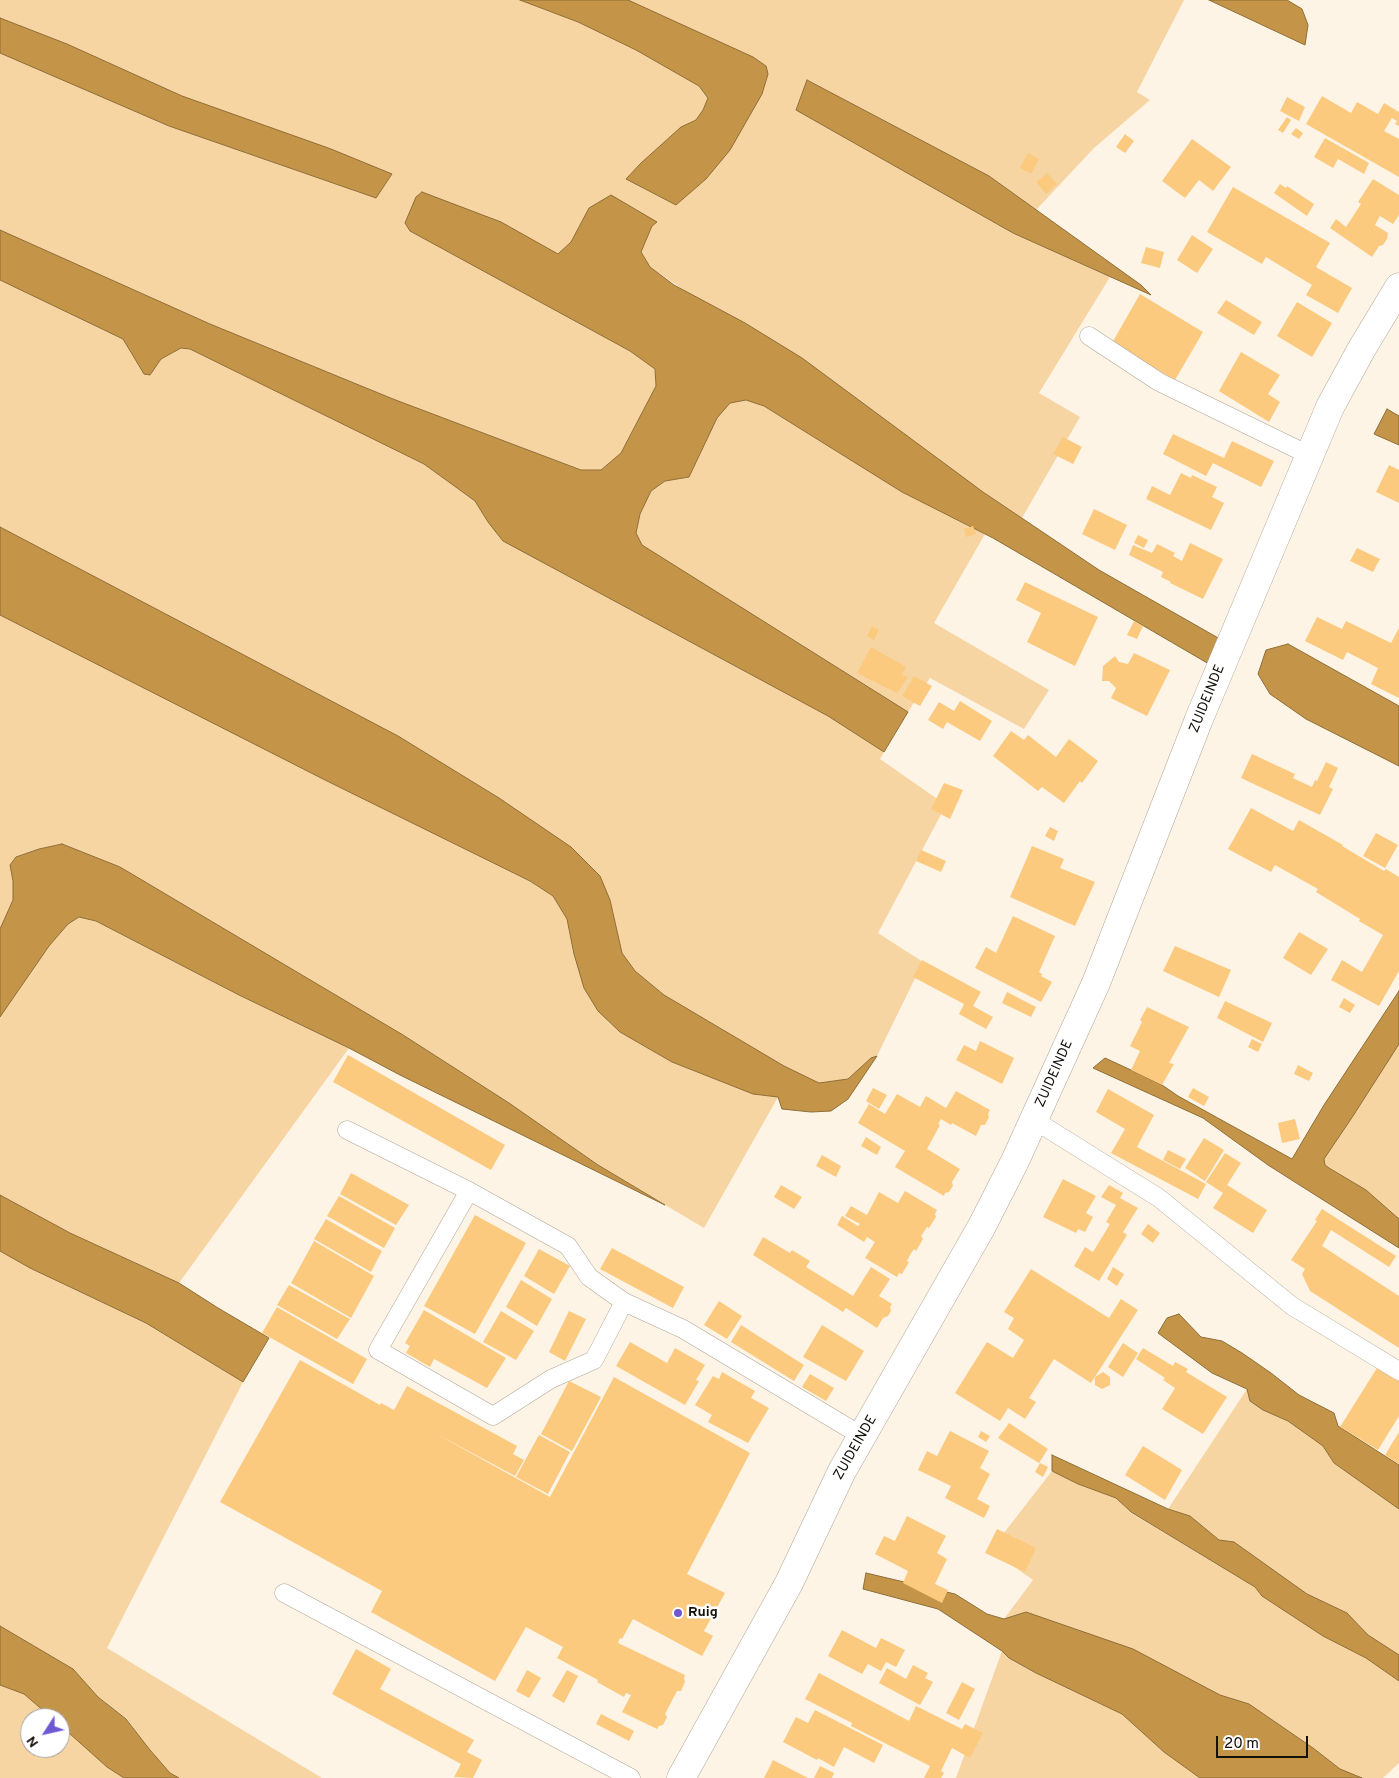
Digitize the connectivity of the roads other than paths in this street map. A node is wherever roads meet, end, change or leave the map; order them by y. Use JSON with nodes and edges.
{"nodes":[{"id":1,"x":1399,"y":287,"type":"edge"},
{"id":2,"x":1089,"y":336,"type":"dead end"},
{"id":3,"x":1309,"y":454,"type":"junction"},
{"id":4,"x":1034,"y":1120,"type":"junction"},
{"id":5,"x":347,"y":1130,"type":"dead end"},
{"id":6,"x":469,"y":1191,"type":"junction"},
{"id":7,"x":624,"y":1302,"type":"junction"},
{"id":8,"x":1399,"y":1371,"type":"edge"},
{"id":9,"x":862,"y":1436,"type":"junction"},
{"id":10,"x":284,"y":1593,"type":"dead end"},
{"id":11,"x":631,"y":1778,"type":"edge"},
{"id":12,"x":681,"y":1778,"type":"edge"}],
"edges":[{"from":1,"to":3,"type":"street","name":"ZUIDEINDE"},
{"from":2,"to":3,"type":"lane"},
{"from":3,"to":4,"type":"street","name":"ZUIDEINDE"},
{"from":4,"to":8,"type":"lane","name":"ZUIDEINDE"},
{"from":4,"to":9,"type":"street","name":"ZUIDEINDE"},
{"from":5,"to":6,"type":"lane"},
{"from":6,"to":7,"type":"lane"},
{"from":6,"to":7,"type":"lane"},
{"from":7,"to":9,"type":"lane"},
{"from":9,"to":12,"type":"street","name":"ZUIDEINDE"},
{"from":10,"to":11,"type":"lane"}]}
